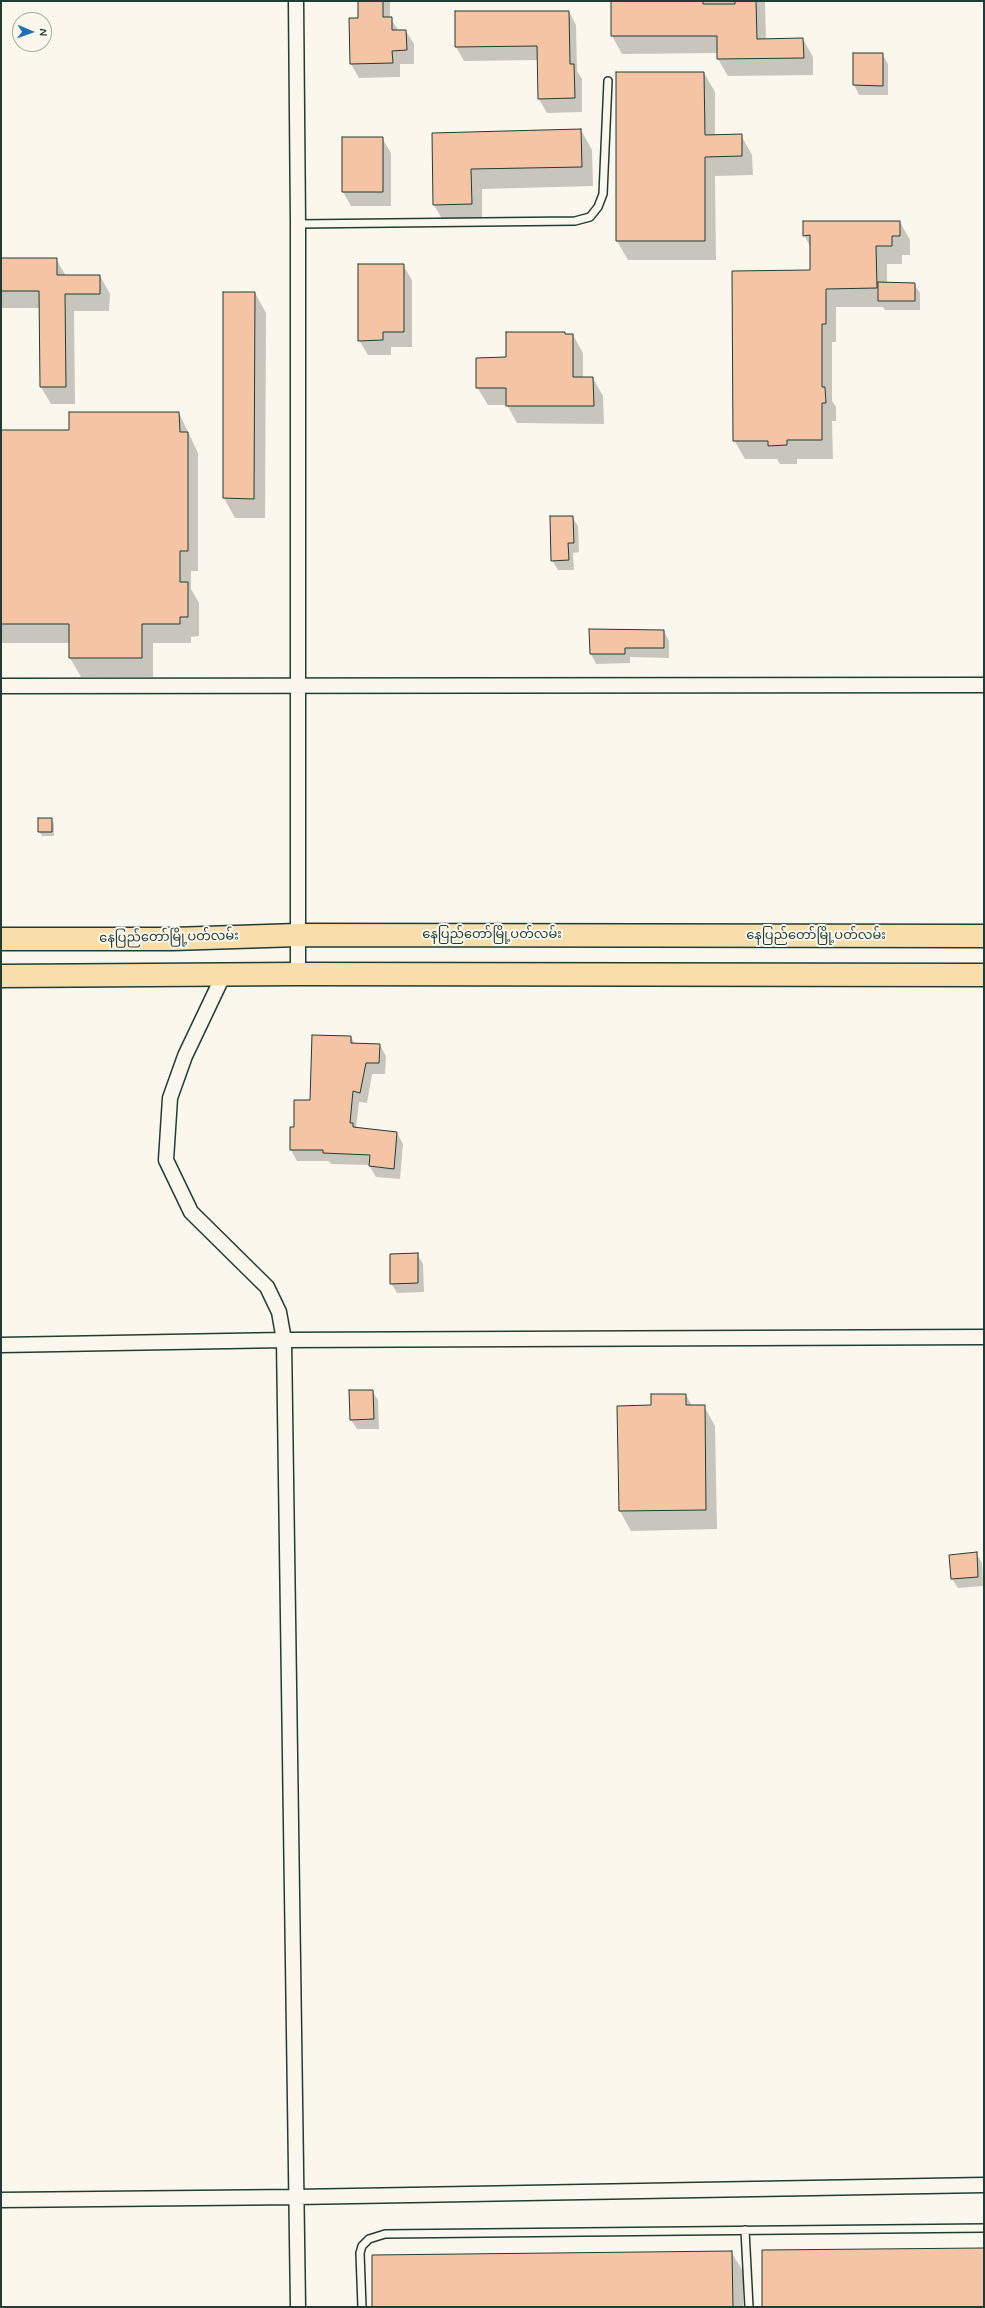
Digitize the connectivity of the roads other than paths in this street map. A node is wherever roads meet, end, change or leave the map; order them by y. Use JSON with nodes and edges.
{"nodes":[{"id":1,"x":296,"y":1,"type":"edge"},
{"id":2,"x":608,"y":81,"type":"dead end"},
{"id":3,"x":298,"y":224,"type":"junction"},
{"id":4,"x":984,"y":685,"type":"edge"},
{"id":5,"x":1,"y":686,"type":"edge"},
{"id":6,"x":298,"y":687,"type":"junction"},
{"id":7,"x":298,"y":935,"type":"junction"},
{"id":8,"x":984,"y":936,"type":"edge"},
{"id":9,"x":1,"y":939,"type":"edge"},
{"id":10,"x":298,"y":974,"type":"junction"},
{"id":11,"x":984,"y":975,"type":"edge"},
{"id":12,"x":1,"y":976,"type":"edge"},
{"id":13,"x":223,"y":976,"type":"junction"},
{"id":14,"x":984,"y":1337,"type":"edge"},
{"id":15,"x":284,"y":1340,"type":"junction"},
{"id":16,"x":1,"y":1345,"type":"edge"},
{"id":17,"x":984,"y":2185,"type":"edge"},
{"id":18,"x":296,"y":2197,"type":"junction"},
{"id":19,"x":1,"y":2200,"type":"edge"},
{"id":20,"x":984,"y":2228,"type":"edge"},
{"id":21,"x":745,"y":2230,"type":"junction"},
{"id":22,"x":298,"y":2307,"type":"edge"},
{"id":23,"x":362,"y":2307,"type":"edge"},
{"id":24,"x":750,"y":2307,"type":"edge"}],
"edges":[{"from":1,"to":3,"type":"street"},
{"from":2,"to":3,"type":"lane"},
{"from":3,"to":6,"type":"street"},
{"from":4,"to":6,"type":"street"},
{"from":5,"to":6,"type":"street"},
{"from":6,"to":7,"type":"street"},
{"from":7,"to":8,"type":"main road","name":"နေပြည်တော်မြို့ပတ်လမ်း"},
{"from":7,"to":9,"type":"main road","name":"နေပြည်တော်မြို့ပတ်လမ်း"},
{"from":7,"to":10,"type":"street"},
{"from":10,"to":11,"type":"main road"},
{"from":10,"to":13,"type":"main road"},
{"from":12,"to":13,"type":"main road"},
{"from":13,"to":15,"type":"street"},
{"from":14,"to":15,"type":"street"},
{"from":15,"to":16,"type":"street"},
{"from":15,"to":18,"type":"street"},
{"from":17,"to":18,"type":"street"},
{"from":18,"to":19,"type":"street"},
{"from":18,"to":22,"type":"street"},
{"from":20,"to":21,"type":"lane"},
{"from":21,"to":23,"type":"lane"},
{"from":21,"to":24,"type":"lane"}]}
